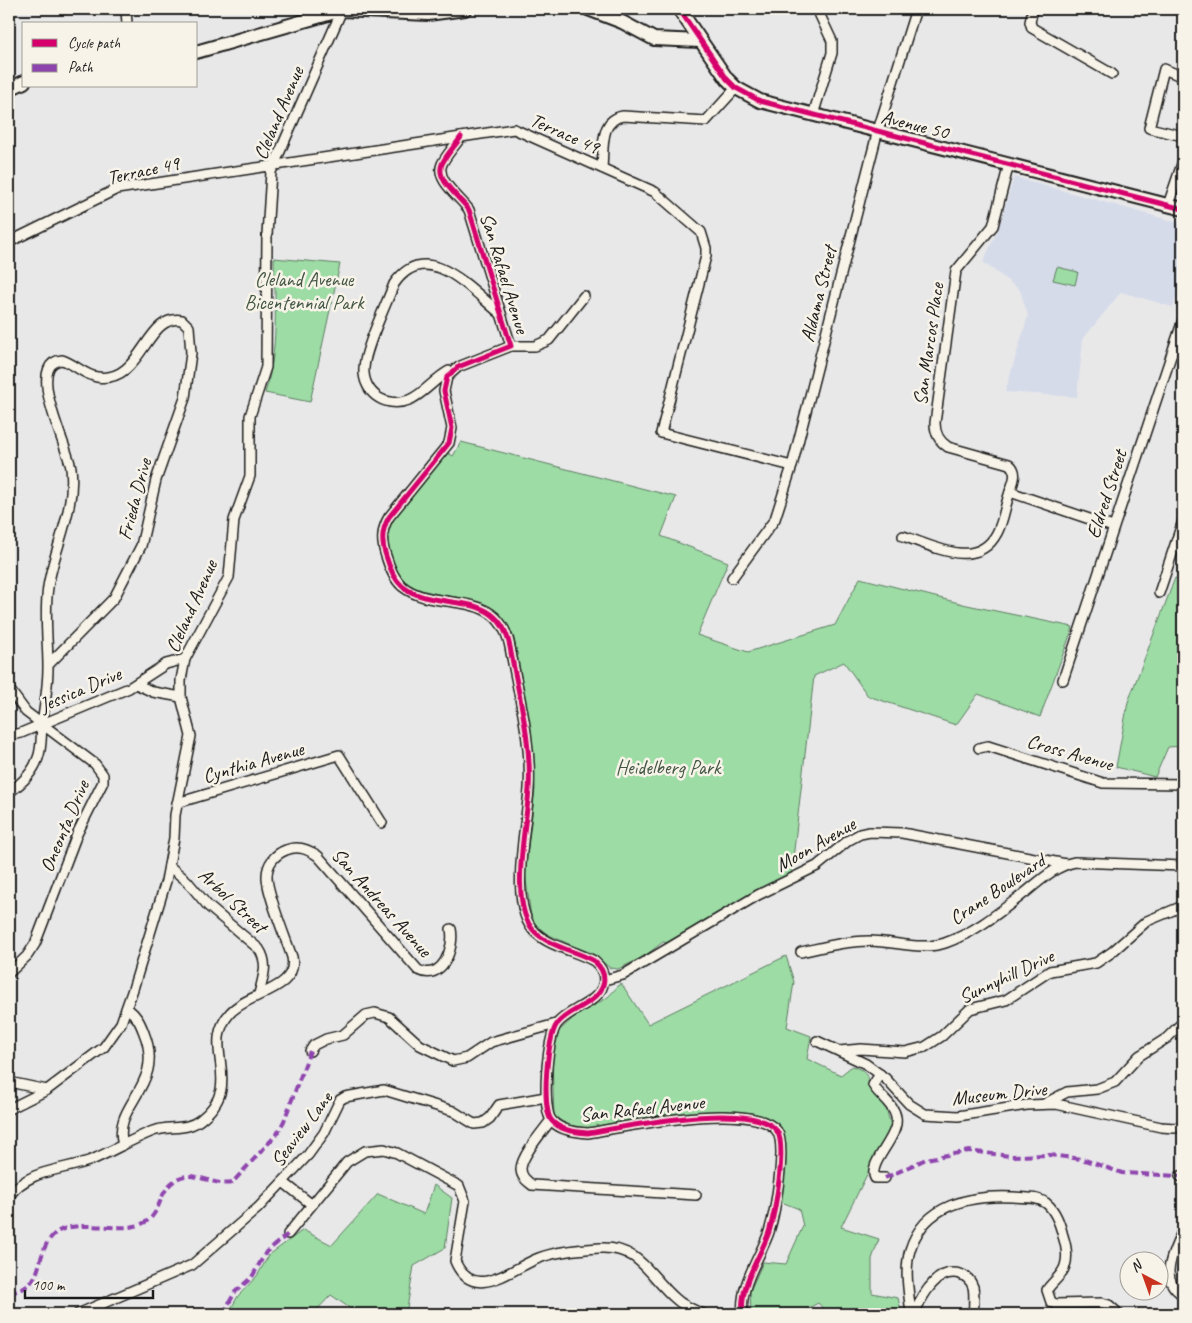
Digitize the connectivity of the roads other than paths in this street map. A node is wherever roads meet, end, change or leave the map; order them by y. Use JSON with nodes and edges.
{"nodes":[{"id":1,"x":126,"y":9,"type":"edge"},
{"id":2,"x":464,"y":9,"type":"edge"},
{"id":3,"x":588,"y":9,"type":"edge"},
{"id":4,"x":679,"y":9,"type":"edge"},
{"id":5,"x":817,"y":9,"type":"edge"},
{"id":6,"x":916,"y":9,"type":"edge"},
{"id":7,"x":1033,"y":9,"type":"edge"},
{"id":8,"x":342,"y":10,"type":"edge"},
{"id":9,"x":127,"y":22,"type":"edge"},
{"id":10,"x":700,"y":41,"type":"junction"},
{"id":11,"x":198,"y":51,"type":"edge"},
{"id":12,"x":1112,"y":74,"type":"dead end"},
{"id":13,"x":1183,"y":76,"type":"edge"},
{"id":14,"x":22,"y":83,"type":"edge"},
{"id":15,"x":736,"y":88,"type":"junction"},
{"id":16,"x":9,"y":89,"type":"edge"},
{"id":17,"x":812,"y":115,"type":"junction"},
{"id":18,"x":878,"y":130,"type":"junction"},
{"id":19,"x":1183,"y":136,"type":"edge"},
{"id":20,"x":461,"y":137,"type":"junction"},
{"id":21,"x":1183,"y":161,"type":"edge"},
{"id":22,"x":1009,"y":164,"type":"junction"},
{"id":23,"x":273,"y":166,"type":"junction"},
{"id":24,"x":602,"y":168,"type":"junction"},
{"id":25,"x":1168,"y":205,"type":"junction"},
{"id":26,"x":1183,"y":209,"type":"edge"},
{"id":27,"x":9,"y":242,"type":"edge"},
{"id":28,"x":584,"y":296,"type":"dead end"},
{"id":29,"x":501,"y":314,"type":"junction"},
{"id":30,"x":1183,"y":320,"type":"edge"},
{"id":31,"x":511,"y":346,"type":"junction"},
{"id":32,"x":458,"y":366,"type":"junction"},
{"id":33,"x":792,"y":466,"type":"junction"},
{"id":34,"x":1010,"y":492,"type":"junction"},
{"id":35,"x":1183,"y":521,"type":"edge"},
{"id":36,"x":1113,"y":526,"type":"junction"},
{"id":37,"x":903,"y":536,"type":"dead end"},
{"id":38,"x":732,"y":578,"type":"dead end"},
{"id":39,"x":1159,"y":593,"type":"dead end"},
{"id":40,"x":185,"y":659,"type":"junction"},
{"id":41,"x":48,"y":665,"type":"junction"},
{"id":42,"x":1063,"y":680,"type":"dead end"},
{"id":43,"x":136,"y":684,"type":"junction"},
{"id":44,"x":9,"y":689,"type":"edge"},
{"id":45,"x":181,"y":697,"type":"junction"},
{"id":46,"x":42,"y":724,"type":"junction"},
{"id":47,"x":9,"y":736,"type":"edge"},
{"id":48,"x":979,"y":748,"type":"dead end"},
{"id":49,"x":1183,"y":784,"type":"edge"},
{"id":50,"x":9,"y":792,"type":"edge"},
{"id":51,"x":177,"y":803,"type":"junction"},
{"id":52,"x":382,"y":823,"type":"dead end"},
{"id":53,"x":1066,"y":864,"type":"junction"},
{"id":54,"x":169,"y":866,"type":"junction"},
{"id":55,"x":1183,"y":866,"type":"edge"},
{"id":56,"x":1183,"y":906,"type":"edge"},
{"id":57,"x":451,"y":930,"type":"dead end"},
{"id":58,"x":801,"y":952,"type":"dead end"},
{"id":59,"x":9,"y":973,"type":"edge"},
{"id":60,"x":604,"y":980,"type":"junction"},
{"id":61,"x":259,"y":994,"type":"junction"},
{"id":62,"x":127,"y":1008,"type":"junction"},
{"id":63,"x":1183,"y":1022,"type":"edge"},
{"id":64,"x":556,"y":1024,"type":"junction"},
{"id":65,"x":817,"y":1041,"type":"dead end"},
{"id":66,"x":310,"y":1051,"type":"dead end"},
{"id":67,"x":838,"y":1051,"type":"junction"},
{"id":68,"x":880,"y":1074,"type":"junction"},
{"id":69,"x":9,"y":1082,"type":"edge"},
{"id":70,"x":47,"y":1090,"type":"junction"},
{"id":71,"x":546,"y":1097,"type":"junction"},
{"id":72,"x":1044,"y":1104,"type":"junction"},
{"id":73,"x":9,"y":1109,"type":"edge"},
{"id":74,"x":551,"y":1120,"type":"junction"},
{"id":75,"x":1183,"y":1125,"type":"edge"},
{"id":76,"x":123,"y":1145,"type":"junction"},
{"id":77,"x":885,"y":1178,"type":"dead end"},
{"id":78,"x":283,"y":1182,"type":"junction"},
{"id":79,"x":696,"y":1195,"type":"dead end"},
{"id":80,"x":9,"y":1196,"type":"edge"},
{"id":81,"x":311,"y":1204,"type":"junction"},
{"id":82,"x":1183,"y":1230,"type":"edge"},
{"id":83,"x":288,"y":1234,"type":"dead end"},
{"id":84,"x":1183,"y":1294,"type":"edge"},
{"id":85,"x":78,"y":1314,"type":"edge"},
{"id":86,"x":703,"y":1314,"type":"edge"},
{"id":87,"x":744,"y":1314,"type":"edge"},
{"id":88,"x":912,"y":1314,"type":"edge"},
{"id":89,"x":974,"y":1314,"type":"edge"},
{"id":90,"x":1119,"y":1314,"type":"edge"}],
"edges":[{"from":1,"to":9,"type":"street"},
{"from":2,"to":8,"type":"street"},
{"from":3,"to":10,"type":"street"},
{"from":4,"to":10,"type":"street","name":"Avenue 50"},
{"from":5,"to":17,"type":"street"},
{"from":6,"to":18,"type":"street","name":"Aldama Street"},
{"from":7,"to":12,"type":"street"},
{"from":8,"to":11,"type":"street"},
{"from":8,"to":23,"type":"street","name":"Cleland Avenue"},
{"from":10,"to":15,"type":"street","name":"Avenue 50"},
{"from":13,"to":19,"type":"street"},
{"from":14,"to":16,"type":"street"},
{"from":15,"to":17,"type":"street","name":"Avenue 50"},
{"from":15,"to":24,"type":"street"},
{"from":17,"to":18,"type":"street","name":"Avenue 50"},
{"from":18,"to":22,"type":"street","name":"Avenue 50"},
{"from":18,"to":33,"type":"street","name":"Aldama Street"},
{"from":20,"to":23,"type":"street","name":"Terrace 49"},
{"from":20,"to":24,"type":"street","name":"Terrace 49"},
{"from":20,"to":29,"type":"street","name":"San Rafael Avenue"},
{"from":21,"to":25,"type":"street"},
{"from":22,"to":25,"type":"street","name":"Avenue 50"},
{"from":22,"to":34,"type":"street","name":"San Marcos Place"},
{"from":23,"to":27,"type":"street","name":"Terrace 49"},
{"from":23,"to":40,"type":"street","name":"Cleland Avenue"},
{"from":24,"to":33,"type":"street","name":"Terrace 49"},
{"from":25,"to":26,"type":"street","name":"Avenue 50"},
{"from":28,"to":31,"type":"street"},
{"from":29,"to":31,"type":"street","name":"San Rafael Avenue"},
{"from":29,"to":32,"type":"street","name":"San Rafael Avenue"},
{"from":30,"to":36,"type":"street","name":"Eldred Street"},
{"from":31,"to":32,"type":"street","name":"San Rafael Avenue"},
{"from":32,"to":60,"type":"street"},
{"from":33,"to":38,"type":"street","name":"Aldama Street"},
{"from":34,"to":36,"type":"street"},
{"from":34,"to":37,"type":"street"},
{"from":35,"to":39,"type":"street"},
{"from":36,"to":42,"type":"street","name":"Eldred Street"},
{"from":40,"to":43,"type":"street","name":"Jessica Drive"},
{"from":40,"to":45,"type":"street","name":"Cleland Avenue"},
{"from":41,"to":41,"type":"street","name":"Frieda Drive"},
{"from":41,"to":46,"type":"street"},
{"from":43,"to":45,"type":"street","name":"Jessica Drive"},
{"from":43,"to":46,"type":"street","name":"Jessica Drive"},
{"from":44,"to":46,"type":"street","name":"Oneonta Drive"},
{"from":45,"to":51,"type":"street","name":"Cleland Avenue"},
{"from":46,"to":47,"type":"street","name":"Jessica Drive"},
{"from":46,"to":50,"type":"street"},
{"from":46,"to":59,"type":"street","name":"Oneonta Drive"},
{"from":48,"to":49,"type":"street","name":"Cross Avenue"},
{"from":51,"to":52,"type":"street","name":"Cynthia Avenue"},
{"from":51,"to":54,"type":"street","name":"Cleland Avenue"},
{"from":53,"to":55,"type":"street","name":"Crane Boulevard"},
{"from":53,"to":58,"type":"street","name":"Crane Boulevard"},
{"from":53,"to":60,"type":"street","name":"Moon Avenue"},
{"from":54,"to":61,"type":"street","name":"Arbol Street"},
{"from":54,"to":62,"type":"street","name":"Cleland Avenue"},
{"from":56,"to":67,"type":"street","name":"Sunnyhill Drive"},
{"from":57,"to":61,"type":"street","name":"San Andreas Avenue"},
{"from":60,"to":64,"type":"street"},
{"from":61,"to":76,"type":"street","name":"San Andreas Avenue"},
{"from":62,"to":70,"type":"street","name":"Cleland Avenue"},
{"from":62,"to":76,"type":"street"},
{"from":63,"to":72,"type":"street"},
{"from":64,"to":66,"type":"street"},
{"from":64,"to":71,"type":"street","name":"San Rafael Avenue"},
{"from":65,"to":67,"type":"street","name":"Museum Drive"},
{"from":67,"to":68,"type":"street","name":"Museum Drive"},
{"from":68,"to":72,"type":"street","name":"Museum Drive"},
{"from":68,"to":77,"type":"street"},
{"from":69,"to":70,"type":"street"},
{"from":70,"to":73,"type":"street","name":"Cleland Avenue"},
{"from":71,"to":74,"type":"street","name":"San Rafael Avenue"},
{"from":71,"to":78,"type":"street","name":"Seaview Lane"},
{"from":72,"to":75,"type":"street","name":"Museum Drive"},
{"from":74,"to":79,"type":"street","name":"San Rafael Avenue"},
{"from":74,"to":87,"type":"street","name":"San Rafael Avenue"},
{"from":76,"to":80,"type":"street","name":"San Andreas Avenue"},
{"from":78,"to":81,"type":"street"},
{"from":78,"to":85,"type":"street","name":"Seaview Lane"},
{"from":81,"to":83,"type":"street"},
{"from":81,"to":86,"type":"street"},
{"from":82,"to":84,"type":"street"},
{"from":88,"to":89,"type":"street"},
{"from":88,"to":90,"type":"street"}]}
